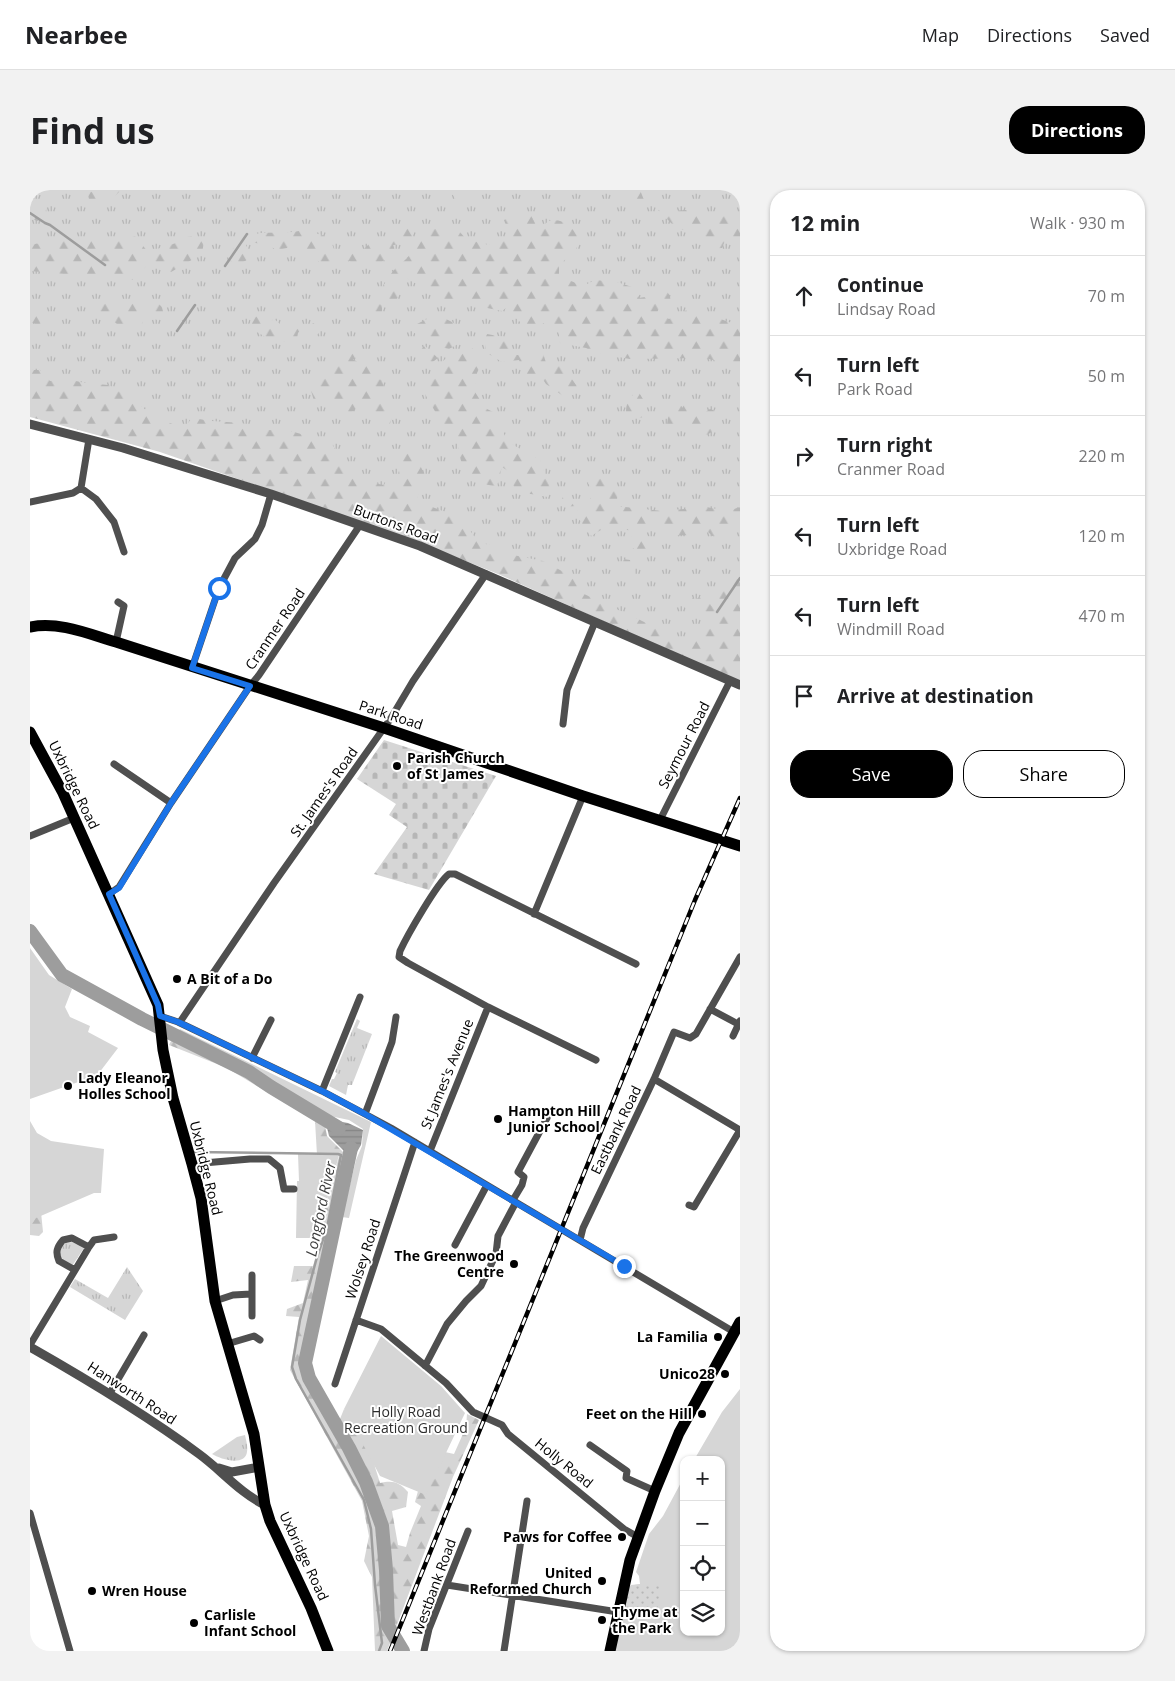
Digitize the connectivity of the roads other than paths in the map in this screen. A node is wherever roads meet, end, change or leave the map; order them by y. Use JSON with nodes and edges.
{"nodes":[{"id":1,"x":30,"y":424,"type":"edge"},
{"id":2,"x":88,"y":439,"type":"junction"},
{"id":3,"x":81,"y":488,"type":"junction"},
{"id":4,"x":271,"y":494,"type":"junction"},
{"id":5,"x":30,"y":502,"type":"edge"},
{"id":6,"x":360,"y":524,"type":"junction"},
{"id":7,"x":124,"y":552,"type":"dead end"},
{"id":8,"x":486,"y":574,"type":"junction"},
{"id":9,"x":118,"y":602,"type":"dead end"},
{"id":10,"x":595,"y":622,"type":"junction"},
{"id":11,"x":30,"y":627,"type":"edge"},
{"id":12,"x":116,"y":642,"type":"junction"},
{"id":13,"x":192,"y":668,"type":"junction"},
{"id":14,"x":730,"y":681,"type":"junction"},
{"id":15,"x":740,"y":685,"type":"edge"},
{"id":16,"x":250,"y":686,"type":"junction"},
{"id":17,"x":563,"y":724,"type":"dead end"},
{"id":18,"x":384,"y":728,"type":"junction"},
{"id":19,"x":30,"y":732,"type":"edge"},
{"id":20,"x":114,"y":764,"type":"dead end"},
{"id":21,"x":583,"y":796,"type":"junction"},
{"id":22,"x":171,"y":803,"type":"junction"},
{"id":23,"x":74,"y":818,"type":"junction"},
{"id":24,"x":660,"y":820,"type":"junction"},
{"id":25,"x":30,"y":836,"type":"edge"},
{"id":26,"x":740,"y":846,"type":"edge"},
{"id":27,"x":109,"y":894,"type":"junction"},
{"id":28,"x":534,"y":914,"type":"junction"},
{"id":29,"x":740,"y":956,"type":"edge"},
{"id":30,"x":636,"y":964,"type":"dead end"},
{"id":31,"x":360,"y":997,"type":"dead end"},
{"id":32,"x":488,"y":1007,"type":"junction"},
{"id":33,"x":710,"y":1009,"type":"junction"},
{"id":34,"x":396,"y":1017,"type":"dead end"},
{"id":35,"x":160,"y":1018,"type":"junction"},
{"id":36,"x":271,"y":1020,"type":"dead end"},
{"id":37,"x":180,"y":1022,"type":"junction"},
{"id":38,"x":739,"y":1023,"type":"edge"},
{"id":39,"x":733,"y":1036,"type":"dead end"},
{"id":40,"x":252,"y":1058,"type":"junction"},
{"id":41,"x":596,"y":1060,"type":"dead end"},
{"id":42,"x":654,"y":1079,"type":"junction"},
{"id":43,"x":322,"y":1091,"type":"junction"},
{"id":44,"x":365,"y":1114,"type":"junction"},
{"id":45,"x":547,"y":1118,"type":"dead end"},
{"id":46,"x":740,"y":1130,"type":"edge"},
{"id":47,"x":415,"y":1142,"type":"junction"},
{"id":48,"x":430,"y":1151,"type":"junction"},
{"id":49,"x":192,"y":1164,"type":"junction"},
{"id":50,"x":487,"y":1185,"type":"junction"},
{"id":51,"x":294,"y":1189,"type":"dead end"},
{"id":52,"x":515,"y":1201,"type":"junction"},
{"id":53,"x":689,"y":1205,"type":"dead end"},
{"id":54,"x":114,"y":1237,"type":"dead end"},
{"id":55,"x":578,"y":1238,"type":"junction"},
{"id":56,"x":455,"y":1245,"type":"dead end"},
{"id":57,"x":89,"y":1247,"type":"junction"},
{"id":58,"x":75,"y":1270,"type":"junction"},
{"id":59,"x":252,"y":1275,"type":"dead end"},
{"id":60,"x":251,"y":1294,"type":"junction"},
{"id":61,"x":215,"y":1301,"type":"junction"},
{"id":62,"x":252,"y":1316,"type":"dead end"},
{"id":63,"x":356,"y":1320,"type":"junction"},
{"id":64,"x":737,"y":1327,"type":"edge"},
{"id":65,"x":144,"y":1335,"type":"dead end"},
{"id":66,"x":256,"y":1335,"type":"dead end"},
{"id":67,"x":227,"y":1344,"type":"junction"},
{"id":68,"x":30,"y":1346,"type":"edge"},
{"id":69,"x":426,"y":1366,"type":"junction"},
{"id":70,"x":335,"y":1384,"type":"dead end"},
{"id":71,"x":110,"y":1393,"type":"junction"},
{"id":72,"x":590,"y":1444,"type":"dead end"},
{"id":73,"x":216,"y":1467,"type":"junction"},
{"id":74,"x":259,"y":1467,"type":"junction"},
{"id":75,"x":655,"y":1491,"type":"junction"},
{"id":76,"x":527,"y":1501,"type":"dead end"},
{"id":77,"x":265,"y":1505,"type":"junction"},
{"id":78,"x":30,"y":1513,"type":"edge"},
{"id":79,"x":468,"y":1531,"type":"dead end"},
{"id":80,"x":33,"y":1533,"type":"edge"},
{"id":81,"x":638,"y":1537,"type":"junction"},
{"id":82,"x":446,"y":1585,"type":"junction"},
{"id":83,"x":512,"y":1596,"type":"junction"},
{"id":84,"x":618,"y":1612,"type":"junction"},
{"id":85,"x":70,"y":1651,"type":"edge"},
{"id":86,"x":328,"y":1651,"type":"edge"},
{"id":87,"x":424,"y":1651,"type":"edge"},
{"id":88,"x":504,"y":1651,"type":"edge"},
{"id":89,"x":610,"y":1651,"type":"edge"}],
"edges":[{"from":1,"to":2,"type":"street","name":"Burtons Road"},
{"from":2,"to":3,"type":"street"},
{"from":2,"to":4,"type":"street","name":"Burtons Road"},
{"from":3,"to":5,"type":"street"},
{"from":3,"to":7,"type":"street"},
{"from":4,"to":6,"type":"street","name":"Burtons Road"},
{"from":4,"to":13,"type":"street"},
{"from":6,"to":8,"type":"street","name":"Burtons Road"},
{"from":6,"to":16,"type":"street","name":"Cranmer Road"},
{"from":8,"to":10,"type":"street","name":"Burtons Road"},
{"from":8,"to":18,"type":"street","name":"St. James's Road"},
{"from":9,"to":12,"type":"street"},
{"from":10,"to":14,"type":"street","name":"Burtons Road"},
{"from":10,"to":17,"type":"street"},
{"from":11,"to":12,"type":"main road","name":"Park Road"},
{"from":12,"to":13,"type":"main road","name":"Park Road"},
{"from":13,"to":16,"type":"main road","name":"Park Road"},
{"from":14,"to":15,"type":"street","name":"Burtons Road"},
{"from":14,"to":24,"type":"street","name":"Seymour Road"},
{"from":16,"to":18,"type":"main road","name":"Park Road"},
{"from":16,"to":22,"type":"street","name":"Cranmer Road"},
{"from":18,"to":21,"type":"main road","name":"Park Road"},
{"from":18,"to":37,"type":"street","name":"St. James's Road"},
{"from":19,"to":23,"type":"main road","name":"Uxbridge Road"},
{"from":20,"to":22,"type":"street"},
{"from":21,"to":24,"type":"main road","name":"Park Road"},
{"from":21,"to":28,"type":"street"},
{"from":22,"to":27,"type":"street","name":"Cranmer Road"},
{"from":23,"to":25,"type":"street"},
{"from":23,"to":27,"type":"main road","name":"Uxbridge Road"},
{"from":24,"to":26,"type":"main road","name":"Park Road"},
{"from":27,"to":35,"type":"main road","name":"Uxbridge Road"},
{"from":28,"to":30,"type":"street","name":"St James's Avenue"},
{"from":28,"to":32,"type":"street","name":"St James's Avenue"},
{"from":29,"to":33,"type":"street"},
{"from":31,"to":43,"type":"street"},
{"from":32,"to":41,"type":"street","name":"St James's Avenue"},
{"from":32,"to":48,"type":"street","name":"St James's Avenue"},
{"from":33,"to":38,"type":"street"},
{"from":33,"to":42,"type":"street","name":"Eastbank Road"},
{"from":34,"to":44,"type":"street"},
{"from":35,"to":37,"type":"street"},
{"from":35,"to":49,"type":"main road","name":"Uxbridge Road"},
{"from":36,"to":40,"type":"street"},
{"from":37,"to":40,"type":"street"},
{"from":38,"to":39,"type":"street"},
{"from":40,"to":43,"type":"street"},
{"from":42,"to":46,"type":"street"},
{"from":42,"to":55,"type":"street","name":"Eastbank Road"},
{"from":43,"to":44,"type":"street"},
{"from":44,"to":47,"type":"street"},
{"from":45,"to":52,"type":"street"},
{"from":46,"to":53,"type":"street"},
{"from":47,"to":48,"type":"street"},
{"from":47,"to":63,"type":"street","name":"Wolsey Road"},
{"from":48,"to":50,"type":"street"},
{"from":49,"to":51,"type":"street"},
{"from":49,"to":61,"type":"main road","name":"Uxbridge Road"},
{"from":50,"to":52,"type":"street"},
{"from":50,"to":56,"type":"street"},
{"from":52,"to":55,"type":"street"},
{"from":52,"to":69,"type":"street"},
{"from":54,"to":57,"type":"street"},
{"from":55,"to":64,"type":"street"},
{"from":57,"to":58,"type":"street"},
{"from":57,"to":58,"type":"street"},
{"from":58,"to":68,"type":"street"},
{"from":59,"to":60,"type":"street"},
{"from":60,"to":61,"type":"street"},
{"from":60,"to":62,"type":"street"},
{"from":61,"to":67,"type":"main road","name":"Uxbridge Road"},
{"from":63,"to":69,"type":"street"},
{"from":63,"to":70,"type":"street","name":"Wolsey Road"},
{"from":64,"to":75,"type":"main road"},
{"from":65,"to":71,"type":"street"},
{"from":66,"to":67,"type":"street"},
{"from":67,"to":74,"type":"main road","name":"Uxbridge Road"},
{"from":68,"to":71,"type":"street","name":"Hanworth Road"},
{"from":69,"to":81,"type":"street","name":"Holly Road"},
{"from":71,"to":73,"type":"street","name":"Hanworth Road"},
{"from":72,"to":75,"type":"street"},
{"from":73,"to":74,"type":"street","name":"Hanworth Road"},
{"from":73,"to":77,"type":"street","name":"Hanworth Road"},
{"from":74,"to":77,"type":"main road","name":"Uxbridge Road"},
{"from":75,"to":81,"type":"main road"},
{"from":76,"to":83,"type":"street"},
{"from":77,"to":86,"type":"main road","name":"Uxbridge Road"},
{"from":78,"to":80,"type":"street"},
{"from":79,"to":82,"type":"street","name":"Westbank Road"},
{"from":80,"to":85,"type":"street"},
{"from":81,"to":84,"type":"main road"},
{"from":82,"to":83,"type":"street"},
{"from":82,"to":87,"type":"street","name":"Westbank Road"},
{"from":83,"to":84,"type":"street"},
{"from":83,"to":88,"type":"street"},
{"from":84,"to":89,"type":"main road"}]}
